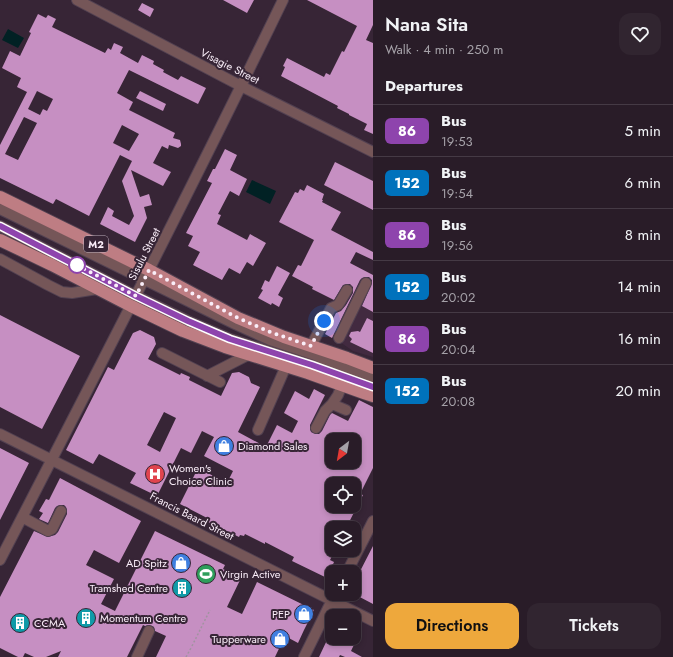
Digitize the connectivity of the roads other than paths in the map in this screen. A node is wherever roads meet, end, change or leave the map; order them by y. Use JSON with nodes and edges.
{"nodes":[{"id":1,"x":77,"y":0,"type":"edge"},
{"id":2,"x":283,"y":0,"type":"edge"},
{"id":3,"x":241,"y":86,"type":"junction"},
{"id":4,"x":373,"y":152,"type":"edge"},
{"id":5,"x":0,"y":197,"type":"edge"},
{"id":6,"x":0,"y":209,"type":"edge"},
{"id":7,"x":0,"y":226,"type":"edge"},
{"id":8,"x":0,"y":240,"type":"edge"},
{"id":9,"x":0,"y":258,"type":"edge"},
{"id":10,"x":147,"y":275,"type":"junction"},
{"id":11,"x":366,"y":283,"type":"dead end"},
{"id":12,"x":97,"y":289,"type":"junction"},
{"id":13,"x":347,"y":290,"type":"dead end"},
{"id":14,"x":133,"y":301,"type":"junction"},
{"id":15,"x":340,"y":302,"type":"junction"},
{"id":16,"x":354,"y":308,"type":"junction"},
{"id":17,"x":339,"y":338,"type":"dead end"},
{"id":18,"x":311,"y":346,"type":"junction"},
{"id":19,"x":162,"y":353,"type":"dead end"},
{"id":20,"x":248,"y":355,"type":"junction"},
{"id":21,"x":286,"y":366,"type":"junction"},
{"id":22,"x":373,"y":368,"type":"edge"},
{"id":23,"x":207,"y":376,"type":"junction"},
{"id":24,"x":373,"y":378,"type":"edge"},
{"id":25,"x":220,"y":382,"type":"dead end"},
{"id":26,"x":342,"y":385,"type":"junction"},
{"id":27,"x":373,"y":387,"type":"edge"},
{"id":28,"x":373,"y":396,"type":"edge"},
{"id":29,"x":332,"y":404,"type":"junction"},
{"id":30,"x":346,"y":410,"type":"dead end"},
{"id":31,"x":316,"y":428,"type":"dead end"},
{"id":32,"x":258,"y":430,"type":"dead end"},
{"id":33,"x":0,"y":434,"type":"edge"},
{"id":34,"x":52,"y":460,"type":"junction"},
{"id":35,"x":62,"y":511,"type":"dead end"},
{"id":36,"x":22,"y":517,"type":"junction"},
{"id":37,"x":373,"y":521,"type":"edge"},
{"id":38,"x":1,"y":556,"type":"edge"},
{"id":39,"x":351,"y":565,"type":"edge"},
{"id":40,"x":325,"y":593,"type":"edge"},
{"id":41,"x":332,"y":601,"type":"edge"},
{"id":42,"x":340,"y":601,"type":"edge"},
{"id":43,"x":373,"y":621,"type":"edge"},
{"id":44,"x":149,"y":631,"type":"dead end"},
{"id":45,"x":138,"y":657,"type":"edge"},
{"id":46,"x":304,"y":657,"type":"edge"}],
"edges":[{"from":1,"to":3,"type":"street","name":"Visagie Street"},
{"from":2,"to":3,"type":"street","name":"Sisulu Street"},
{"from":3,"to":4,"type":"street","name":"Visagie Street"},
{"from":3,"to":10,"type":"street","name":"Sisulu Street"},
{"from":5,"to":10,"type":"main road","number":"M2"},
{"from":6,"to":10,"type":"street"},
{"from":7,"to":14,"type":"street"},
{"from":8,"to":12,"type":"main road"},
{"from":9,"to":12,"type":"street"},
{"from":10,"to":14,"type":"street","name":"Sisulu Street"},
{"from":10,"to":18,"type":"main road","number":"M2"},
{"from":10,"to":24,"type":"street"},
{"from":11,"to":16,"type":"street"},
{"from":12,"to":14,"type":"main road"},
{"from":13,"to":15,"type":"street"},
{"from":14,"to":20,"type":"main road"},
{"from":14,"to":27,"type":"street"},
{"from":14,"to":34,"type":"street","name":"Sisulu Street"},
{"from":15,"to":16,"type":"street"},
{"from":15,"to":18,"type":"street"},
{"from":16,"to":17,"type":"street"},
{"from":18,"to":22,"type":"main road","number":"M2"},
{"from":19,"to":23,"type":"street"},
{"from":20,"to":21,"type":"main road"},
{"from":20,"to":23,"type":"street"},
{"from":21,"to":26,"type":"main road"},
{"from":21,"to":32,"type":"street"},
{"from":23,"to":25,"type":"street"},
{"from":26,"to":28,"type":"main road"},
{"from":26,"to":29,"type":"street"},
{"from":29,"to":30,"type":"street"},
{"from":29,"to":31,"type":"street"},
{"from":33,"to":34,"type":"street","name":"Francis Baard Street"},
{"from":34,"to":36,"type":"street","name":"Sisulu Street"},
{"from":34,"to":40,"type":"street","name":"Francis Baard Street"},
{"from":35,"to":36,"type":"street"},
{"from":36,"to":38,"type":"street","name":"Sisulu Street"},
{"from":37,"to":39,"type":"street"},
{"from":41,"to":46,"type":"street"},
{"from":42,"to":43,"type":"street","name":"Francis Baard Street"},
{"from":44,"to":45,"type":"street"}]}
